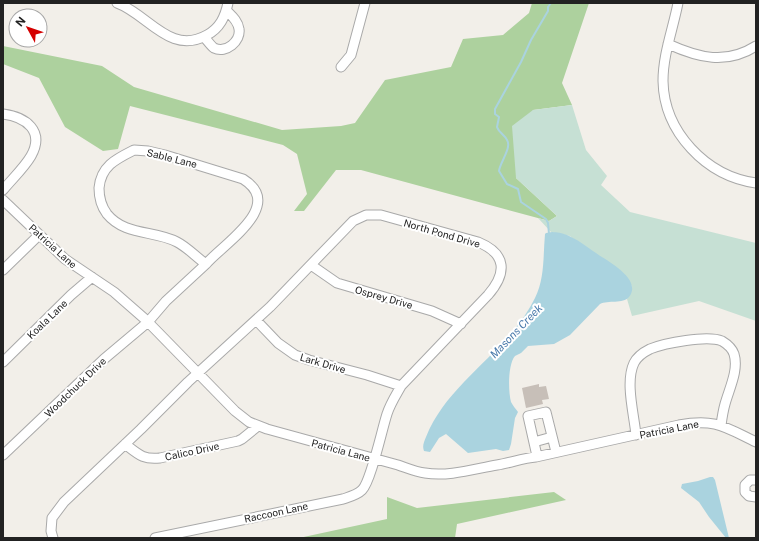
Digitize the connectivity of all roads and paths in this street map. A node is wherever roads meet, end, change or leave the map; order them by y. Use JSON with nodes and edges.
{"nodes":[{"id":1,"x":117,"y":3,"type":"edge"},
{"id":2,"x":365,"y":3,"type":"edge"},
{"id":3,"x":678,"y":3,"type":"edge"},
{"id":4,"x":227,"y":7,"type":"edge"},
{"id":5,"x":204,"y":37,"type":"junction"},
{"id":6,"x":668,"y":44,"type":"junction"},
{"id":7,"x":756,"y":46,"type":"edge"},
{"id":8,"x":341,"y":67,"type":"dead end"},
{"id":9,"x":3,"y":114,"type":"edge"},
{"id":10,"x":756,"y":182,"type":"edge"},
{"id":11,"x":3,"y":190,"type":"edge"},
{"id":12,"x":3,"y":200,"type":"edge"},
{"id":13,"x":39,"y":235,"type":"junction"},
{"id":14,"x":206,"y":264,"type":"junction"},
{"id":15,"x":311,"y":265,"type":"junction"},
{"id":16,"x":3,"y":270,"type":"edge"},
{"id":17,"x":92,"y":278,"type":"junction"},
{"id":18,"x":256,"y":320,"type":"junction"},
{"id":19,"x":148,"y":322,"type":"junction"},
{"id":20,"x":461,"y":324,"type":"junction"},
{"id":21,"x":3,"y":362,"type":"edge"},
{"id":22,"x":199,"y":373,"type":"junction"},
{"id":23,"x":401,"y":386,"type":"junction"},
{"id":24,"x":721,"y":425,"type":"junction"},
{"id":25,"x":258,"y":426,"type":"junction"},
{"id":26,"x":636,"y":435,"type":"junction"},
{"id":27,"x":552,"y":437,"type":"junction"},
{"id":28,"x":534,"y":442,"type":"junction"},
{"id":29,"x":756,"y":442,"type":"edge"},
{"id":30,"x":125,"y":444,"type":"junction"},
{"id":31,"x":556,"y":452,"type":"junction"},
{"id":32,"x":3,"y":455,"type":"edge"},
{"id":33,"x":537,"y":456,"type":"junction"},
{"id":34,"x":374,"y":459,"type":"junction"},
{"id":35,"x":756,"y":480,"type":"edge"},
{"id":36,"x":756,"y":497,"type":"edge"},
{"id":37,"x":52,"y":538,"type":"edge"},
{"id":38,"x":155,"y":538,"type":"edge"}],
"edges":[{"from":1,"to":5,"type":"street"},
{"from":2,"to":8,"type":"street"},
{"from":3,"to":6,"type":"street"},
{"from":4,"to":5,"type":"street"},
{"from":4,"to":5,"type":"street"},
{"from":6,"to":7,"type":"street"},
{"from":6,"to":10,"type":"street"},
{"from":9,"to":11,"type":"street"},
{"from":12,"to":13,"type":"street","name":"Patricia Lane"},
{"from":13,"to":16,"type":"street"},
{"from":13,"to":17,"type":"street","name":"Patricia Lane"},
{"from":14,"to":14,"type":"street","name":"Sable Lane"},
{"from":14,"to":19,"type":"street","name":"Sable Lane"},
{"from":15,"to":18,"type":"street","name":"North Pond Drive"},
{"from":15,"to":20,"type":"street","name":"Osprey Drive"},
{"from":15,"to":20,"type":"street","name":"North Pond Drive"},
{"from":17,"to":19,"type":"street","name":"Patricia Lane"},
{"from":17,"to":21,"type":"street","name":"Koala Lane"},
{"from":18,"to":22,"type":"street","name":"North Pond Drive"},
{"from":18,"to":23,"type":"street","name":"Lark Drive"},
{"from":19,"to":22,"type":"street","name":"Patricia Lane"},
{"from":19,"to":32,"type":"street","name":"Woodchuck Drive"},
{"from":20,"to":23,"type":"street","name":"North Pond Drive"},
{"from":22,"to":25,"type":"street","name":"Patricia Lane"},
{"from":22,"to":30,"type":"street"},
{"from":23,"to":34,"type":"street","name":"North Pond Drive"},
{"from":24,"to":26,"type":"street","name":"Patricia Lane"},
{"from":24,"to":26,"type":"street"},
{"from":24,"to":29,"type":"street","name":"Patricia Lane"},
{"from":25,"to":30,"type":"street","name":"Calico Drive"},
{"from":25,"to":34,"type":"street","name":"Patricia Lane"},
{"from":26,"to":31,"type":"street","name":"Patricia Lane"},
{"from":27,"to":28,"type":"street"},
{"from":27,"to":28,"type":"street"},
{"from":27,"to":31,"type":"street"},
{"from":28,"to":33,"type":"street"},
{"from":30,"to":37,"type":"street"},
{"from":31,"to":33,"type":"street","name":"Patricia Lane"},
{"from":33,"to":34,"type":"street","name":"Patricia Lane"},
{"from":34,"to":38,"type":"street","name":"Raccoon Lane"},
{"from":35,"to":36,"type":"street"}]}
